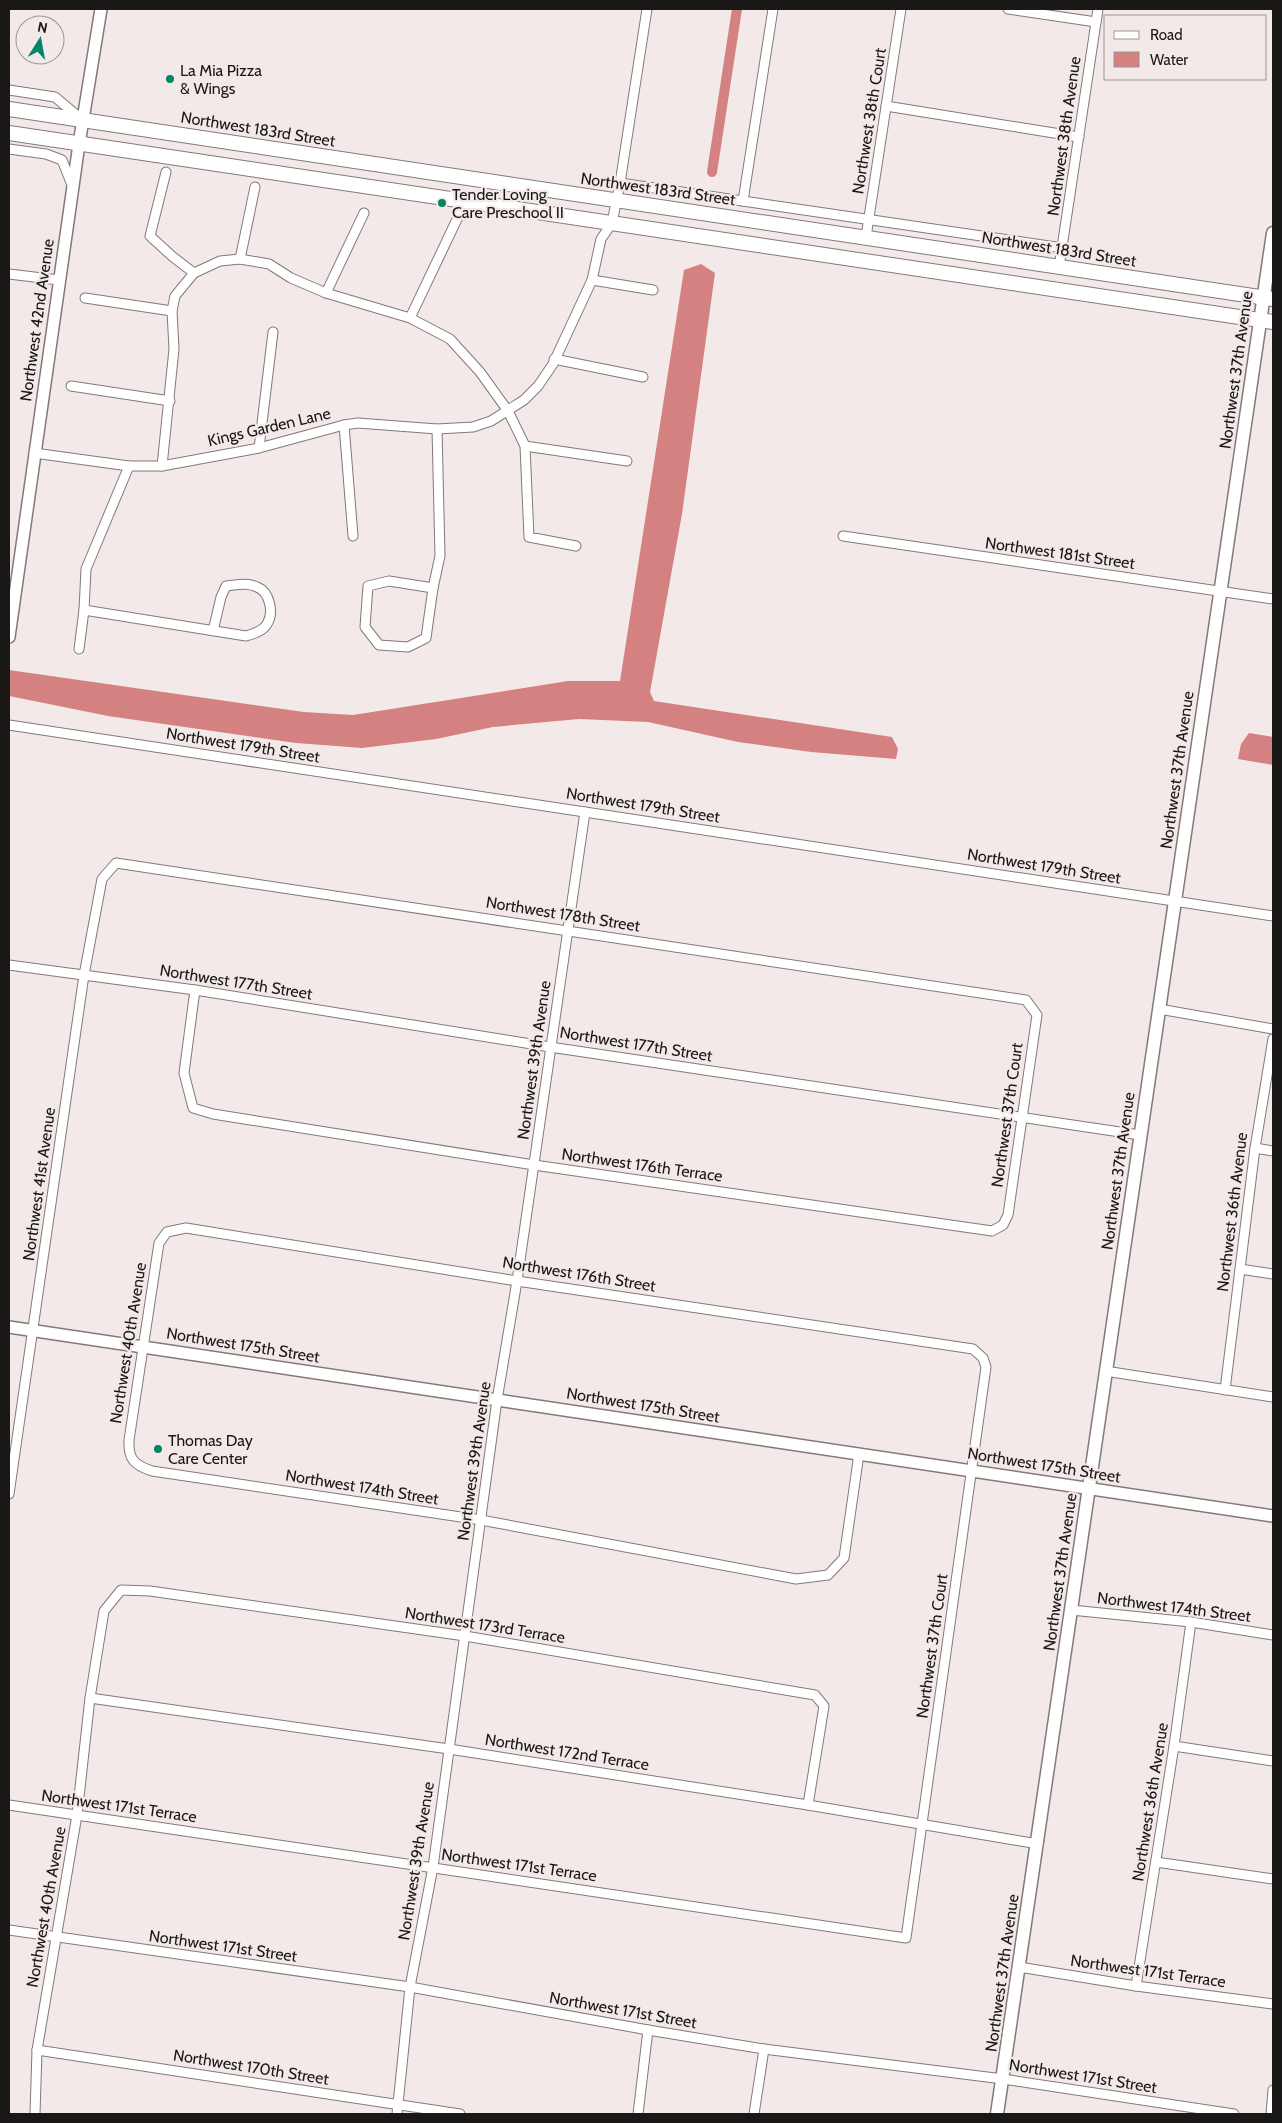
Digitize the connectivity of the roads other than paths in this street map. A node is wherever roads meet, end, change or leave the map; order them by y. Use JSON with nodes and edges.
{"nodes":[{"id":1,"x":101,"y":9,"type":"edge"},
{"id":2,"x":647,"y":9,"type":"edge"},
{"id":3,"x":773,"y":9,"type":"edge"},
{"id":4,"x":901,"y":9,"type":"edge"},
{"id":5,"x":1008,"y":9,"type":"edge"},
{"id":6,"x":1098,"y":9,"type":"edge"},
{"id":7,"x":1096,"y":22,"type":"junction"},
{"id":8,"x":9,"y":90,"type":"edge"},
{"id":9,"x":886,"y":106,"type":"junction"},
{"id":10,"x":9,"y":109,"type":"edge"},
{"id":11,"x":82,"y":120,"type":"junction"},
{"id":12,"x":9,"y":133,"type":"edge"},
{"id":13,"x":1079,"y":137,"type":"junction"},
{"id":14,"x":79,"y":144,"type":"junction"},
{"id":15,"x":9,"y":149,"type":"edge"},
{"id":16,"x":166,"y":172,"type":"dead end"},
{"id":17,"x":620,"y":183,"type":"junction"},
{"id":18,"x":73,"y":187,"type":"junction"},
{"id":19,"x":255,"y":187,"type":"dead end"},
{"id":20,"x":617,"y":200,"type":"junction"},
{"id":21,"x":743,"y":201,"type":"junction"},
{"id":22,"x":364,"y":213,"type":"dead end"},
{"id":23,"x":459,"y":215,"type":"dead end"},
{"id":24,"x":869,"y":221,"type":"junction"},
{"id":25,"x":612,"y":223,"type":"junction"},
{"id":26,"x":1273,"y":233,"type":"edge"},
{"id":27,"x":866,"y":237,"type":"junction"},
{"id":28,"x":1063,"y":248,"type":"junction"},
{"id":29,"x":825,"y":254,"type":"junction"},
{"id":30,"x":240,"y":259,"type":"junction"},
{"id":31,"x":1059,"y":267,"type":"junction"},
{"id":32,"x":194,"y":273,"type":"junction"},
{"id":33,"x":9,"y":274,"type":"edge"},
{"id":34,"x":59,"y":280,"type":"junction"},
{"id":35,"x":592,"y":280,"type":"junction"},
{"id":36,"x":653,"y":290,"type":"dead end"},
{"id":37,"x":326,"y":293,"type":"junction"},
{"id":38,"x":85,"y":298,"type":"dead end"},
{"id":39,"x":1268,"y":298,"type":"edge"},
{"id":40,"x":172,"y":311,"type":"junction"},
{"id":41,"x":410,"y":318,"type":"junction"},
{"id":42,"x":1266,"y":321,"type":"edge"},
{"id":43,"x":273,"y":332,"type":"dead end"},
{"id":44,"x":554,"y":359,"type":"junction"},
{"id":45,"x":642,"y":377,"type":"dead end"},
{"id":46,"x":72,"y":386,"type":"dead end"},
{"id":47,"x":170,"y":401,"type":"junction"},
{"id":48,"x":508,"y":410,"type":"junction"},
{"id":49,"x":344,"y":425,"type":"junction"},
{"id":50,"x":437,"y":429,"type":"junction"},
{"id":51,"x":525,"y":446,"type":"junction"},
{"id":52,"x":259,"y":448,"type":"junction"},
{"id":53,"x":34,"y":452,"type":"junction"},
{"id":54,"x":627,"y":461,"type":"dead end"},
{"id":55,"x":129,"y":466,"type":"junction"},
{"id":56,"x":162,"y":466,"type":"junction"},
{"id":57,"x":353,"y":536,"type":"dead end"},
{"id":58,"x":843,"y":536,"type":"dead end"},
{"id":59,"x":576,"y":546,"type":"dead end"},
{"id":60,"x":433,"y":588,"type":"junction"},
{"id":61,"x":1220,"y":591,"type":"junction"},
{"id":62,"x":1273,"y":599,"type":"edge"},
{"id":63,"x":84,"y":610,"type":"junction"},
{"id":64,"x":213,"y":631,"type":"junction"},
{"id":65,"x":9,"y":637,"type":"edge"},
{"id":66,"x":79,"y":649,"type":"dead end"},
{"id":67,"x":9,"y":725,"type":"edge"},
{"id":68,"x":585,"y":812,"type":"junction"},
{"id":69,"x":102,"y":879,"type":"joint"},
{"id":70,"x":1175,"y":901,"type":"junction"},
{"id":71,"x":1273,"y":916,"type":"edge"},
{"id":72,"x":568,"y":930,"type":"junction"},
{"id":73,"x":9,"y":966,"type":"edge"},
{"id":74,"x":84,"y":975,"type":"junction"},
{"id":75,"x":196,"y":990,"type":"junction"},
{"id":76,"x":1026,"y":1000,"type":"joint"},
{"id":77,"x":1159,"y":1010,"type":"junction"},
{"id":78,"x":1273,"y":1029,"type":"edge"},
{"id":79,"x":1273,"y":1038,"type":"edge"},
{"id":80,"x":550,"y":1047,"type":"junction"},
{"id":81,"x":1022,"y":1118,"type":"junction"},
{"id":82,"x":1140,"y":1135,"type":"junction"},
{"id":83,"x":1254,"y":1148,"type":"junction"},
{"id":84,"x":1273,"y":1151,"type":"edge"},
{"id":85,"x":534,"y":1165,"type":"junction"},
{"id":86,"x":992,"y":1231,"type":"joint"},
{"id":87,"x":167,"y":1232,"type":"joint"},
{"id":88,"x":1240,"y":1269,"type":"junction"},
{"id":89,"x":1273,"y":1274,"type":"edge"},
{"id":90,"x":517,"y":1280,"type":"junction"},
{"id":91,"x":9,"y":1327,"type":"edge"},
{"id":92,"x":32,"y":1330,"type":"junction"},
{"id":93,"x":142,"y":1346,"type":"junction"},
{"id":94,"x":983,"y":1358,"type":"joint"},
{"id":95,"x":1105,"y":1371,"type":"junction"},
{"id":96,"x":1225,"y":1390,"type":"junction"},
{"id":97,"x":1273,"y":1397,"type":"edge"},
{"id":98,"x":497,"y":1400,"type":"junction"},
{"id":99,"x":860,"y":1454,"type":"junction"},
{"id":100,"x":133,"y":1461,"type":"joint"},
{"id":101,"x":972,"y":1471,"type":"junction"},
{"id":102,"x":1088,"y":1488,"type":"junction"},
{"id":103,"x":9,"y":1494,"type":"edge"},
{"id":104,"x":1273,"y":1516,"type":"edge"},
{"id":105,"x":481,"y":1520,"type":"junction"},
{"id":106,"x":150,"y":1591,"type":"joint"},
{"id":107,"x":1071,"y":1610,"type":"junction"},
{"id":108,"x":1192,"y":1622,"type":"junction"},
{"id":109,"x":1273,"y":1635,"type":"edge"},
{"id":110,"x":465,"y":1636,"type":"junction"},
{"id":111,"x":90,"y":1698,"type":"junction"},
{"id":112,"x":1174,"y":1746,"type":"junction"},
{"id":113,"x":449,"y":1749,"type":"junction"},
{"id":114,"x":1273,"y":1761,"type":"edge"},
{"id":115,"x":9,"y":1805,"type":"edge"},
{"id":116,"x":808,"y":1805,"type":"junction"},
{"id":117,"x":77,"y":1815,"type":"junction"},
{"id":118,"x":921,"y":1825,"type":"junction"},
{"id":119,"x":1038,"y":1844,"type":"junction"},
{"id":120,"x":1156,"y":1862,"type":"junction"},
{"id":121,"x":433,"y":1867,"type":"junction"},
{"id":122,"x":1273,"y":1879,"type":"edge"},
{"id":123,"x":9,"y":1930,"type":"edge"},
{"id":124,"x":55,"y":1938,"type":"junction"},
{"id":125,"x":906,"y":1938,"type":"joint"},
{"id":126,"x":1019,"y":1967,"type":"junction"},
{"id":127,"x":1136,"y":1986,"type":"junction"},
{"id":128,"x":410,"y":1987,"type":"junction"},
{"id":129,"x":1273,"y":2004,"type":"edge"},
{"id":130,"x":648,"y":2030,"type":"junction"},
{"id":131,"x":764,"y":2049,"type":"junction"},
{"id":132,"x":37,"y":2050,"type":"junction"},
{"id":133,"x":1003,"y":2079,"type":"junction"},
{"id":134,"x":1273,"y":2090,"type":"edge"},
{"id":135,"x":398,"y":2110,"type":"edge"},
{"id":136,"x":35,"y":2114,"type":"edge"},
{"id":137,"x":460,"y":2114,"type":"edge"},
{"id":138,"x":638,"y":2114,"type":"edge"},
{"id":139,"x":754,"y":2114,"type":"edge"},
{"id":140,"x":997,"y":2114,"type":"edge"},
{"id":141,"x":1234,"y":2114,"type":"edge"},
{"id":142,"x":1271,"y":2114,"type":"edge"}],
"edges":[{"from":1,"to":11,"type":"street","name":"Northwest 42nd Avenue"},
{"from":2,"to":17,"type":"street","name":"Kings Garden Lane"},
{"from":3,"to":21,"type":"street"},
{"from":4,"to":9,"type":"street","name":"Northwest 38th Court"},
{"from":5,"to":7,"type":"street"},
{"from":6,"to":7,"type":"street","name":"Northwest 38th Avenue"},
{"from":7,"to":13,"type":"street","name":"Northwest 38th Avenue"},
{"from":8,"to":11,"type":"street"},
{"from":9,"to":13,"type":"street"},
{"from":9,"to":24,"type":"street","name":"Northwest 38th Court"},
{"from":10,"to":11,"type":"main road","name":"Northwest 183rd Street"},
{"from":11,"to":14,"type":"street","name":"Northwest 42nd Avenue"},
{"from":11,"to":20,"type":"main road","name":"Northwest 183rd Street"},
{"from":12,"to":14,"type":"main road"},
{"from":13,"to":28,"type":"street","name":"Northwest 38th Avenue"},
{"from":14,"to":18,"type":"street","name":"Northwest 42nd Avenue"},
{"from":14,"to":25,"type":"main road"},
{"from":15,"to":18,"type":"street"},
{"from":16,"to":32,"type":"street"},
{"from":17,"to":20,"type":"street","name":"Kings Garden Lane"},
{"from":17,"to":21,"type":"street"},
{"from":18,"to":34,"type":"street","name":"Northwest 42nd Avenue"},
{"from":19,"to":30,"type":"street"},
{"from":20,"to":25,"type":"street","name":"Kings Garden Lane"},
{"from":20,"to":27,"type":"main road","name":"Northwest 183rd Street"},
{"from":21,"to":24,"type":"street"},
{"from":22,"to":37,"type":"street"},
{"from":23,"to":41,"type":"street"},
{"from":24,"to":27,"type":"street","name":"Northwest 38th Court"},
{"from":24,"to":28,"type":"street"},
{"from":25,"to":29,"type":"main road"},
{"from":25,"to":35,"type":"street","name":"Kings Garden Lane"},
{"from":26,"to":39,"type":"main road","name":"Northwest 37th Avenue"},
{"from":27,"to":29,"type":"main road"},
{"from":27,"to":31,"type":"main road","name":"Northwest 183rd Street"},
{"from":28,"to":31,"type":"street","name":"Northwest 38th Avenue"},
{"from":29,"to":42,"type":"main road"},
{"from":30,"to":32,"type":"street"},
{"from":30,"to":37,"type":"street"},
{"from":31,"to":39,"type":"main road","name":"Northwest 183rd Street"},
{"from":32,"to":40,"type":"street"},
{"from":33,"to":34,"type":"street"},
{"from":34,"to":53,"type":"street","name":"Northwest 42nd Avenue"},
{"from":35,"to":36,"type":"street"},
{"from":35,"to":44,"type":"street","name":"Kings Garden Lane"},
{"from":37,"to":41,"type":"street"},
{"from":38,"to":40,"type":"street"},
{"from":39,"to":42,"type":"main road","name":"Northwest 37th Avenue"},
{"from":40,"to":47,"type":"street"},
{"from":41,"to":48,"type":"street"},
{"from":42,"to":61,"type":"main road","name":"Northwest 37th Avenue"},
{"from":43,"to":52,"type":"street"},
{"from":44,"to":45,"type":"street"},
{"from":44,"to":48,"type":"street","name":"Kings Garden Lane"},
{"from":46,"to":47,"type":"street"},
{"from":47,"to":56,"type":"street"},
{"from":48,"to":50,"type":"street","name":"Kings Garden Lane"},
{"from":48,"to":51,"type":"street"},
{"from":49,"to":50,"type":"street","name":"Kings Garden Lane"},
{"from":49,"to":52,"type":"street","name":"Kings Garden Lane"},
{"from":49,"to":57,"type":"street"},
{"from":50,"to":60,"type":"street"},
{"from":51,"to":54,"type":"street"},
{"from":51,"to":59,"type":"street"},
{"from":52,"to":56,"type":"street","name":"Kings Garden Lane"},
{"from":53,"to":55,"type":"street","name":"Kings Garden Lane"},
{"from":53,"to":65,"type":"street","name":"Northwest 42nd Avenue"},
{"from":55,"to":56,"type":"street","name":"Kings Garden Lane"},
{"from":55,"to":63,"type":"street"},
{"from":58,"to":61,"type":"street","name":"Northwest 181st Street"},
{"from":60,"to":60,"type":"street"},
{"from":61,"to":62,"type":"street","name":"Northwest 181st Street"},
{"from":61,"to":70,"type":"main road","name":"Northwest 37th Avenue"},
{"from":63,"to":64,"type":"street"},
{"from":63,"to":66,"type":"street"},
{"from":64,"to":64,"type":"street"},
{"from":67,"to":68,"type":"street","name":"Northwest 179th Street"},
{"from":68,"to":70,"type":"street","name":"Northwest 179th Street"},
{"from":68,"to":72,"type":"street","name":"Northwest 39th Avenue"},
{"from":69,"to":72,"type":"street","name":"Northwest 178th Street"},
{"from":69,"to":74,"type":"street","name":"Northwest 41st Avenue"},
{"from":70,"to":71,"type":"street","name":"Northwest 179th Street"},
{"from":70,"to":77,"type":"main road","name":"Northwest 37th Avenue"},
{"from":72,"to":76,"type":"street","name":"Northwest 178th Street"},
{"from":72,"to":80,"type":"street","name":"Northwest 39th Avenue"},
{"from":73,"to":74,"type":"street","name":"Northwest 177th Street"},
{"from":74,"to":75,"type":"street","name":"Northwest 177th Street"},
{"from":74,"to":92,"type":"street","name":"Northwest 41st Avenue"},
{"from":75,"to":80,"type":"street","name":"Northwest 177th Street"},
{"from":75,"to":85,"type":"street","name":"Northwest 176th Terrace"},
{"from":76,"to":81,"type":"street","name":"Northwest 37th Court"},
{"from":77,"to":78,"type":"street"},
{"from":77,"to":82,"type":"main road","name":"Northwest 37th Avenue"},
{"from":79,"to":83,"type":"street","name":"Northwest 36th Avenue"},
{"from":80,"to":81,"type":"street","name":"Northwest 177th Street"},
{"from":80,"to":85,"type":"street","name":"Northwest 39th Avenue"},
{"from":81,"to":82,"type":"street","name":"Northwest 177th Street"},
{"from":81,"to":86,"type":"street","name":"Northwest 37th Court"},
{"from":82,"to":95,"type":"main road","name":"Northwest 37th Avenue"},
{"from":83,"to":84,"type":"street"},
{"from":83,"to":88,"type":"street","name":"Northwest 36th Avenue"},
{"from":85,"to":86,"type":"street","name":"Northwest 176th Terrace"},
{"from":85,"to":90,"type":"street","name":"Northwest 39th Avenue"},
{"from":87,"to":90,"type":"street","name":"Northwest 176th Street"},
{"from":87,"to":93,"type":"street","name":"Northwest 40th Avenue"},
{"from":88,"to":89,"type":"street"},
{"from":88,"to":96,"type":"street","name":"Northwest 36th Avenue"},
{"from":90,"to":94,"type":"street","name":"Northwest 176th Street"},
{"from":90,"to":98,"type":"street","name":"Northwest 39th Avenue"},
{"from":91,"to":92,"type":"street","name":"Northwest 175th Street"},
{"from":92,"to":93,"type":"street","name":"Northwest 175th Street"},
{"from":92,"to":103,"type":"street","name":"Northwest 41st Avenue"},
{"from":93,"to":98,"type":"street","name":"Northwest 175th Street"},
{"from":93,"to":100,"type":"street","name":"Northwest 40th Avenue"},
{"from":94,"to":101,"type":"street","name":"Northwest 37th Court"},
{"from":95,"to":96,"type":"street"},
{"from":95,"to":102,"type":"main road","name":"Northwest 37th Avenue"},
{"from":96,"to":97,"type":"street"},
{"from":98,"to":99,"type":"street","name":"Northwest 175th Street"},
{"from":98,"to":105,"type":"street","name":"Northwest 39th Avenue"},
{"from":99,"to":101,"type":"street","name":"Northwest 175th Street"},
{"from":99,"to":105,"type":"street","name":"Northwest 174th Street"},
{"from":100,"to":105,"type":"street","name":"Northwest 174th Street"},
{"from":101,"to":102,"type":"street","name":"Northwest 175th Street"},
{"from":101,"to":118,"type":"street","name":"Northwest 37th Court"},
{"from":102,"to":104,"type":"street","name":"Northwest 175th Street"},
{"from":102,"to":107,"type":"main road","name":"Northwest 37th Avenue"},
{"from":105,"to":110,"type":"street","name":"Northwest 39th Avenue"},
{"from":106,"to":110,"type":"street","name":"Northwest 173rd Terrace"},
{"from":106,"to":111,"type":"street","name":"Northwest 40th Avenue"},
{"from":107,"to":108,"type":"street","name":"Northwest 174th Street"},
{"from":107,"to":119,"type":"main road","name":"Northwest 37th Avenue"},
{"from":108,"to":109,"type":"street","name":"Northwest 174th Street"},
{"from":108,"to":112,"type":"street","name":"Northwest 36th Avenue"},
{"from":110,"to":113,"type":"street","name":"Northwest 39th Avenue"},
{"from":110,"to":116,"type":"street","name":"Northwest 173rd Terrace"},
{"from":111,"to":113,"type":"street","name":"Northwest 172nd Terrace"},
{"from":111,"to":117,"type":"street","name":"Northwest 40th Avenue"},
{"from":112,"to":114,"type":"street"},
{"from":112,"to":120,"type":"street","name":"Northwest 36th Avenue"},
{"from":113,"to":116,"type":"street","name":"Northwest 172nd Terrace"},
{"from":113,"to":121,"type":"street","name":"Northwest 39th Avenue"},
{"from":115,"to":117,"type":"street","name":"Northwest 171st Terrace"},
{"from":116,"to":118,"type":"street","name":"Northwest 172nd Terrace"},
{"from":117,"to":121,"type":"street","name":"Northwest 171st Terrace"},
{"from":117,"to":124,"type":"street","name":"Northwest 40th Avenue"},
{"from":118,"to":119,"type":"street","name":"Northwest 172nd Terrace"},
{"from":118,"to":125,"type":"street","name":"Northwest 37th Court"},
{"from":119,"to":126,"type":"main road","name":"Northwest 37th Avenue"},
{"from":120,"to":122,"type":"street"},
{"from":120,"to":127,"type":"street","name":"Northwest 36th Avenue"},
{"from":121,"to":125,"type":"street","name":"Northwest 171st Terrace"},
{"from":121,"to":128,"type":"street","name":"Northwest 39th Avenue"},
{"from":123,"to":124,"type":"street","name":"Northwest 171st Street"},
{"from":124,"to":128,"type":"street","name":"Northwest 171st Street"},
{"from":124,"to":132,"type":"street","name":"Northwest 40th Avenue"},
{"from":126,"to":127,"type":"street","name":"Northwest 171st Terrace"},
{"from":126,"to":133,"type":"main road","name":"Northwest 37th Avenue"},
{"from":127,"to":129,"type":"street","name":"Northwest 171st Terrace"},
{"from":128,"to":130,"type":"street","name":"Northwest 171st Street"},
{"from":128,"to":135,"type":"street","name":"Northwest 39th Avenue"},
{"from":130,"to":131,"type":"street","name":"Northwest 171st Street"},
{"from":130,"to":138,"type":"street"},
{"from":131,"to":133,"type":"street","name":"Northwest 171st Street"},
{"from":131,"to":139,"type":"street"},
{"from":132,"to":135,"type":"street","name":"Northwest 170th Street"},
{"from":132,"to":136,"type":"street","name":"Northwest 40th Avenue"},
{"from":133,"to":140,"type":"main road","name":"Northwest 37th Avenue"},
{"from":133,"to":141,"type":"street","name":"Northwest 171st Street"},
{"from":134,"to":142,"type":"street"},
{"from":135,"to":137,"type":"street","name":"Northwest 170th Street"}]}
